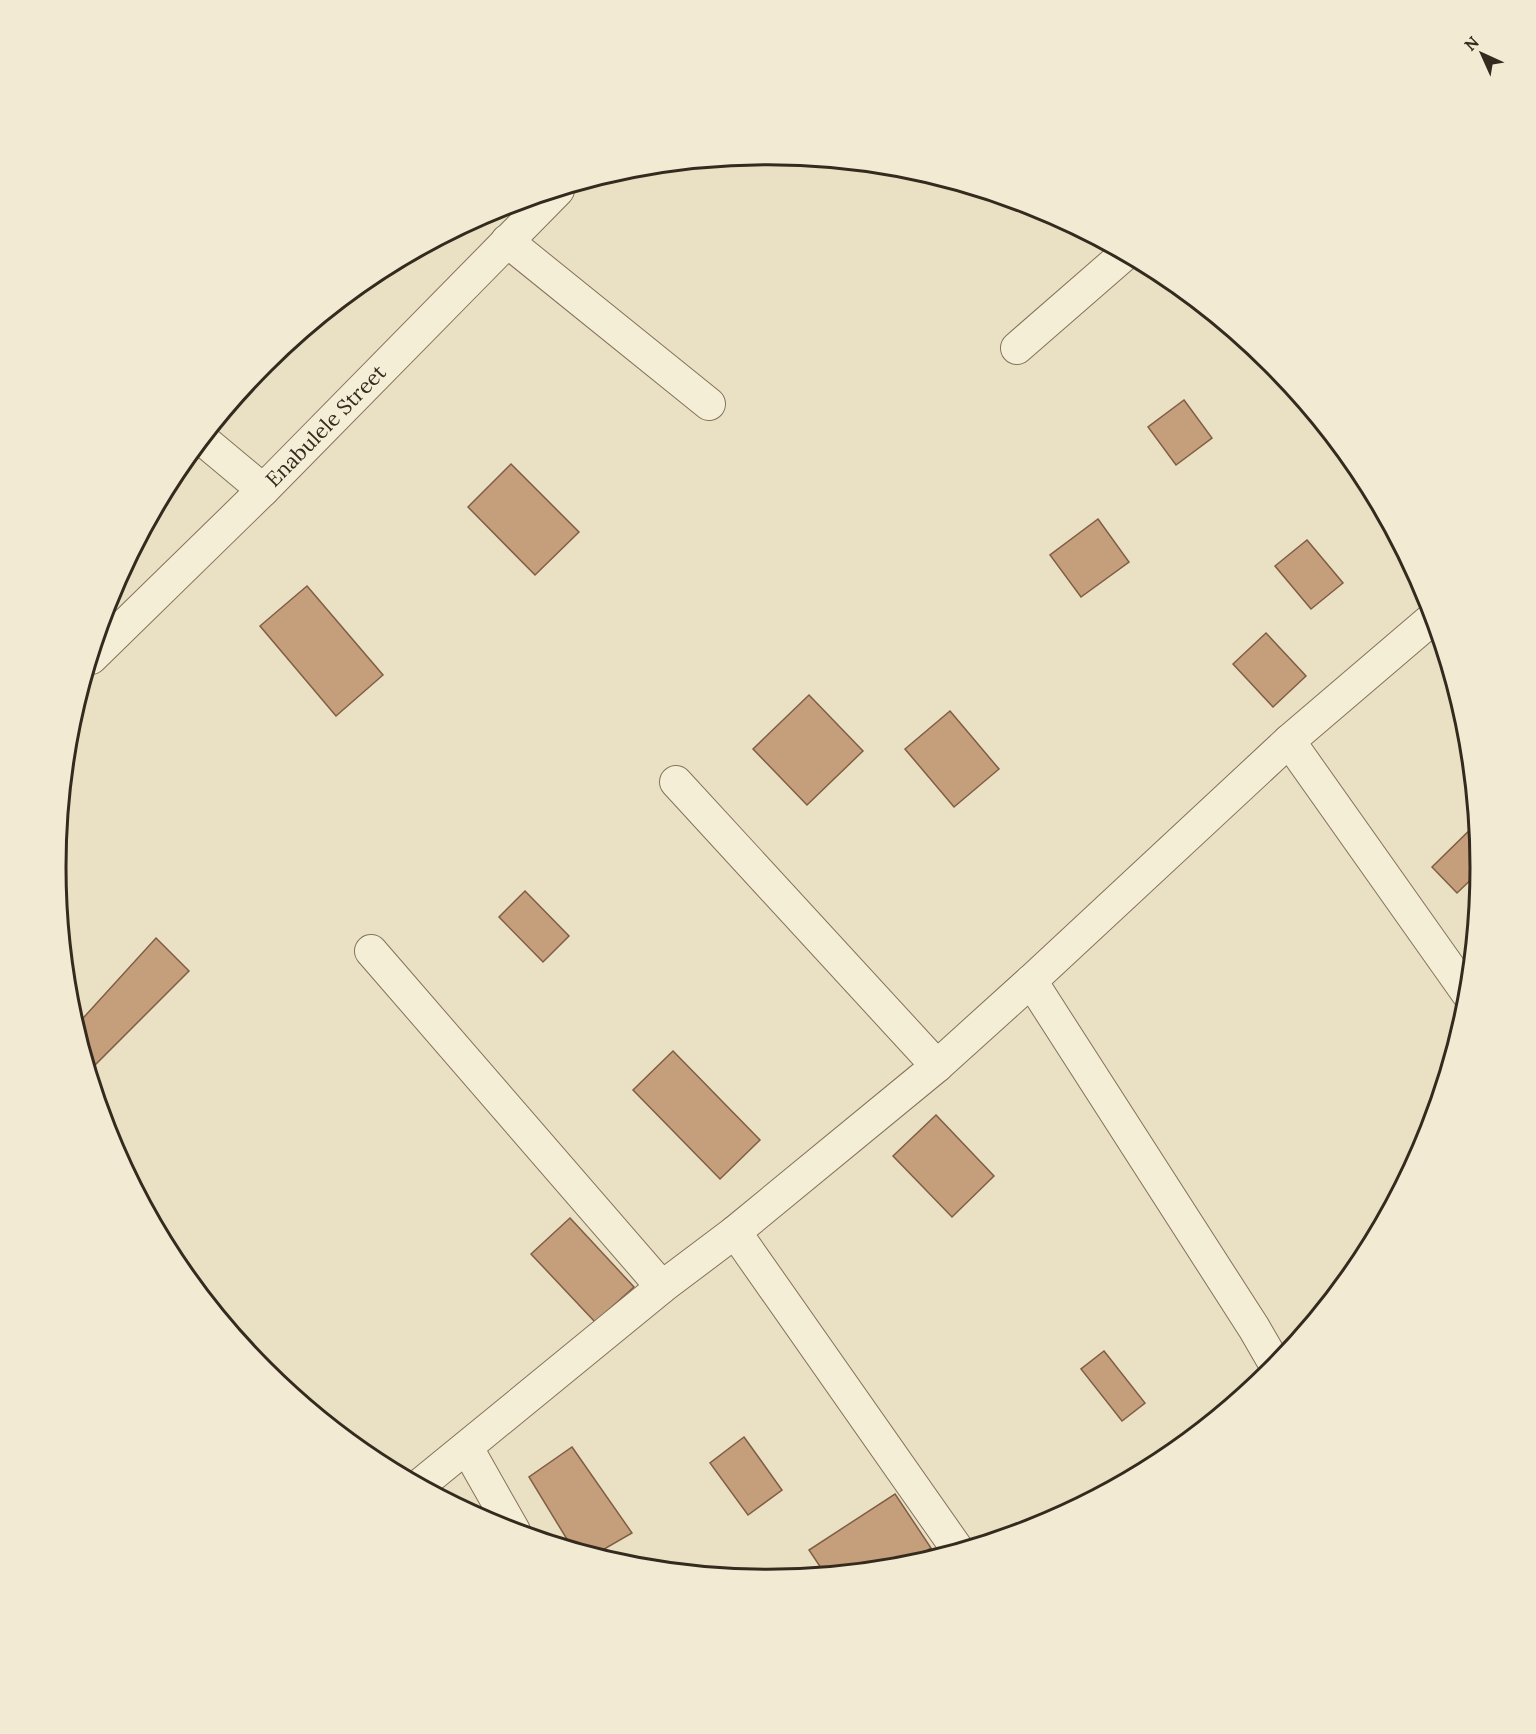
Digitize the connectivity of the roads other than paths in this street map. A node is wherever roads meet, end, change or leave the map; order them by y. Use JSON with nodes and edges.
{"nodes":[{"id":1,"x":548,"y":200,"type":"edge"},
{"id":2,"x":507,"y":241,"type":"junction"},
{"id":3,"x":1119,"y":259,"type":"edge"},
{"id":4,"x":1017,"y":348,"type":"dead end"},
{"id":5,"x":709,"y":404,"type":"dead end"},
{"id":6,"x":208,"y":444,"type":"edge"},
{"id":7,"x":263,"y":490,"type":"junction"},
{"id":8,"x":1427,"y":624,"type":"edge"},
{"id":9,"x":101,"y":647,"type":"edge"},
{"id":10,"x":1289,"y":741,"type":"junction"},
{"id":11,"x":676,"y":782,"type":"dead end"},
{"id":12,"x":371,"y":951,"type":"dead end"},
{"id":13,"x":1031,"y":981,"type":"junction"},
{"id":14,"x":1460,"y":983,"type":"edge"},
{"id":15,"x":937,"y":1066,"type":"junction"},
{"id":16,"x":735,"y":1232,"type":"junction"},
{"id":17,"x":662,"y":1287,"type":"junction"},
{"id":18,"x":1270,"y":1356,"type":"edge"},
{"id":19,"x":467,"y":1448,"type":"junction"},
{"id":20,"x":426,"y":1480,"type":"edge"},
{"id":21,"x":507,"y":1519,"type":"edge"},
{"id":22,"x":954,"y":1544,"type":"edge"}],
"edges":[{"from":1,"to":2,"type":"street","name":"Enabulele Street"},
{"from":2,"to":5,"type":"street"},
{"from":2,"to":7,"type":"street","name":"Enabulele Street"},
{"from":3,"to":4,"type":"street"},
{"from":6,"to":7,"type":"street"},
{"from":7,"to":9,"type":"street","name":"Enabulele Street"},
{"from":8,"to":10,"type":"street"},
{"from":10,"to":13,"type":"street"},
{"from":10,"to":14,"type":"street"},
{"from":11,"to":15,"type":"street"},
{"from":12,"to":17,"type":"street"},
{"from":13,"to":15,"type":"street"},
{"from":13,"to":18,"type":"street"},
{"from":15,"to":16,"type":"street"},
{"from":16,"to":17,"type":"street"},
{"from":16,"to":22,"type":"street"},
{"from":17,"to":19,"type":"street"},
{"from":19,"to":20,"type":"street"},
{"from":19,"to":21,"type":"street"}]}
